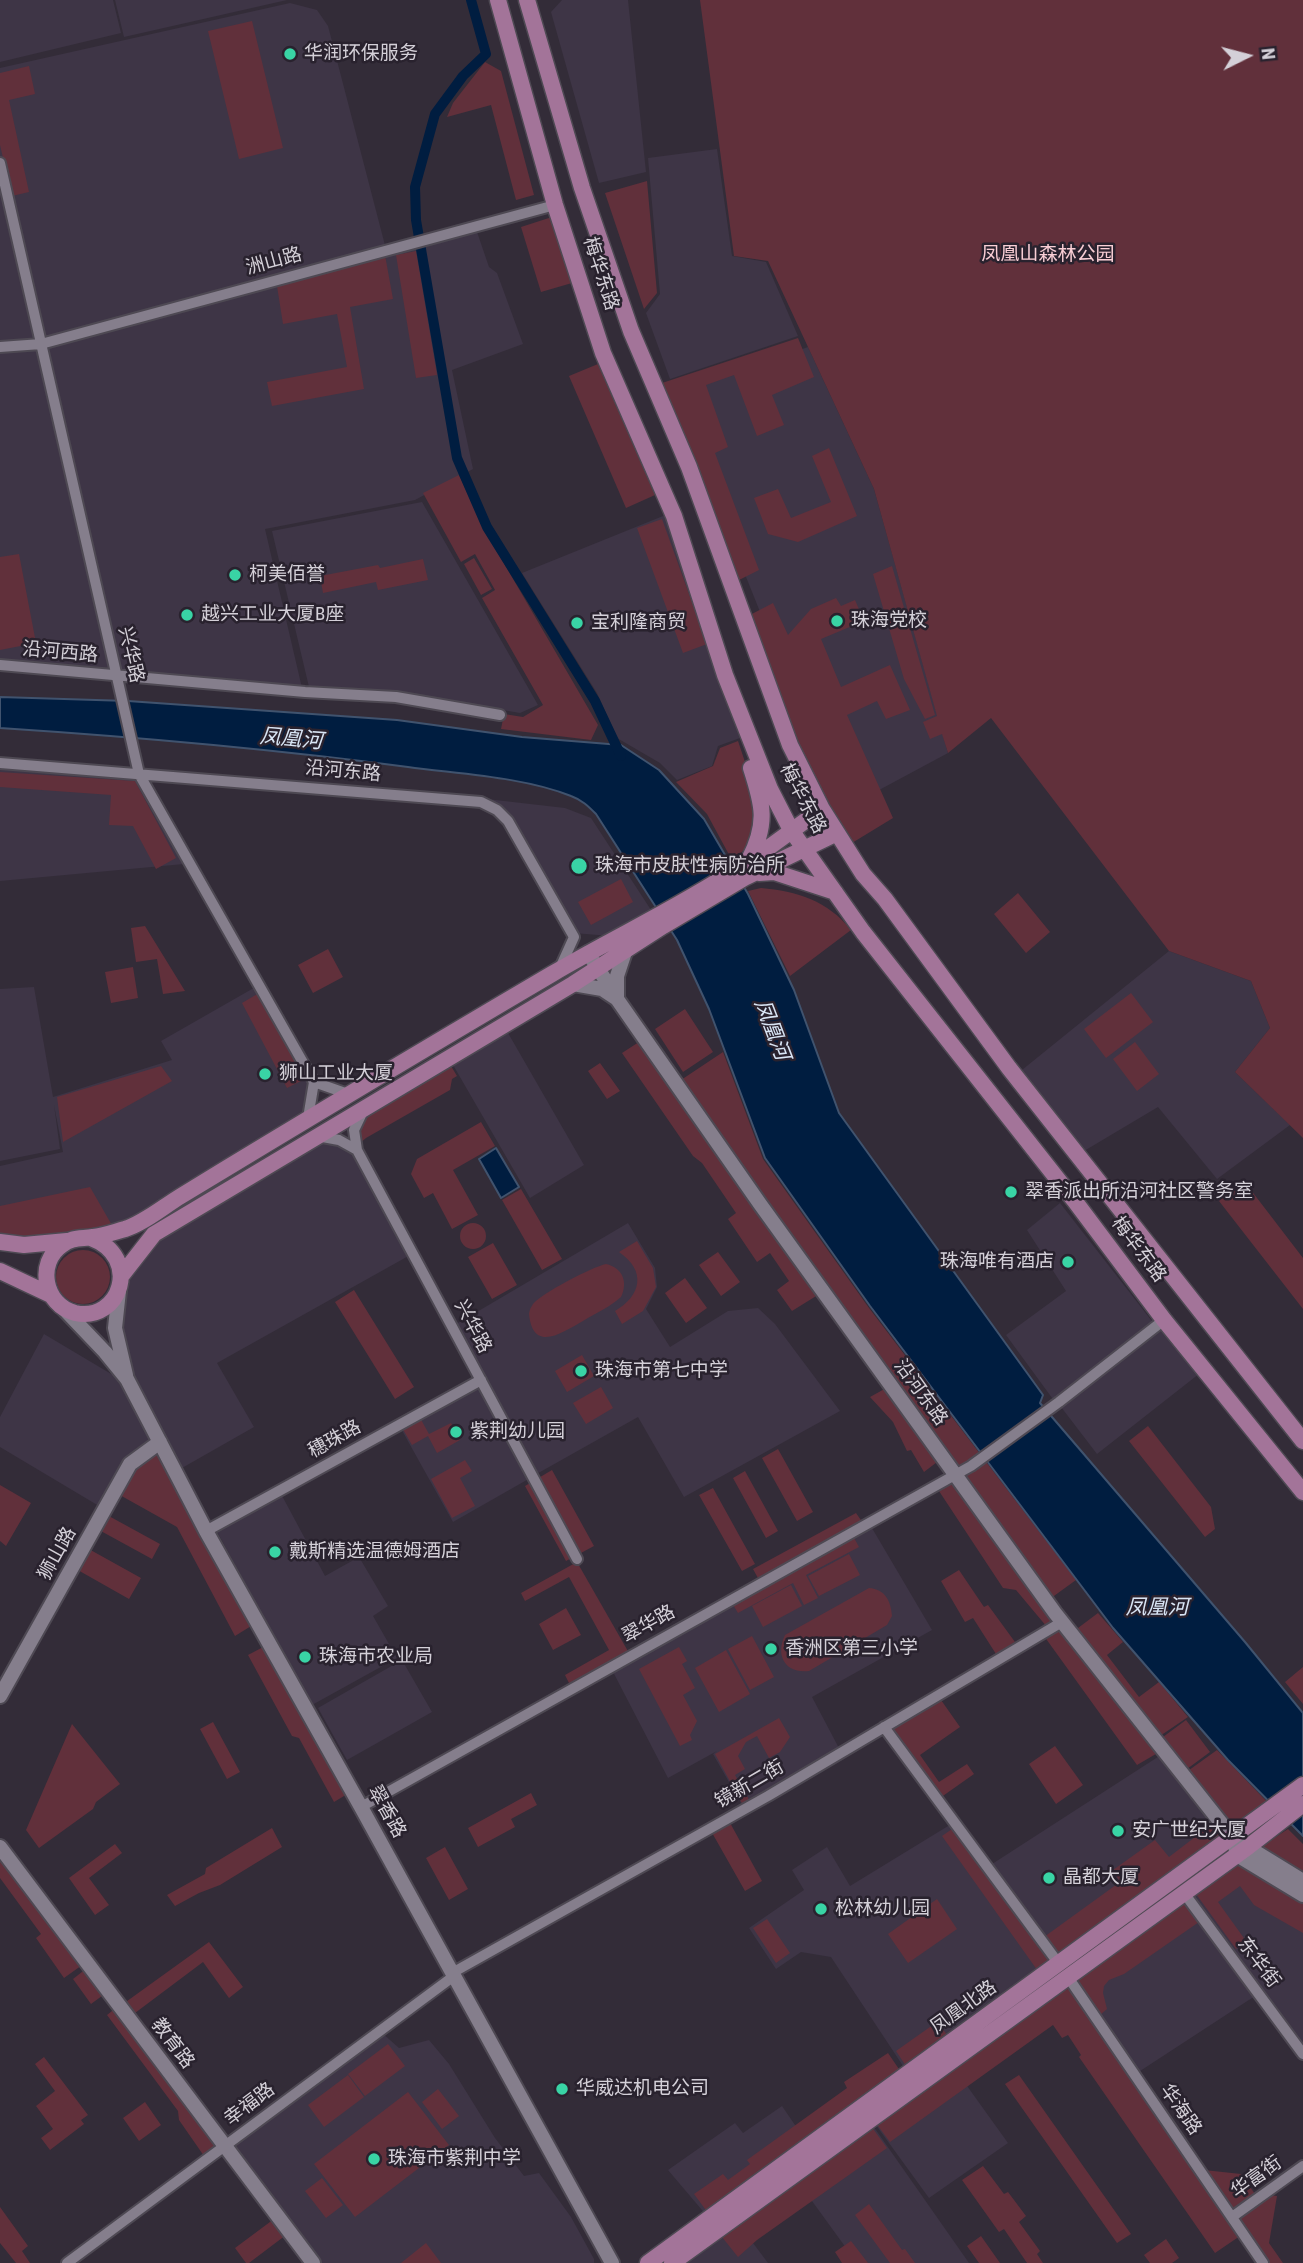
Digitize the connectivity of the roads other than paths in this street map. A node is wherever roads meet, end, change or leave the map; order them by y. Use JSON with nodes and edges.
{"nodes":[{"id":1,"x":498,"y":0,"type":"edge"},
{"id":2,"x":527,"y":0,"type":"edge"},
{"id":3,"x":0,"y":163,"type":"edge"},
{"id":4,"x":555,"y":205,"type":"junction"},
{"id":5,"x":41,"y":344,"type":"junction"},
{"id":6,"x":0,"y":347,"type":"edge"},
{"id":7,"x":0,"y":665,"type":"edge"},
{"id":8,"x":117,"y":677,"type":"junction"},
{"id":9,"x":736,"y":700,"type":"junction"},
{"id":10,"x":499,"y":715,"type":"dead end"},
{"id":11,"x":0,"y":763,"type":"edge"},
{"id":12,"x":139,"y":774,"type":"junction"},
{"id":13,"x":822,"y":809,"type":"junction"},
{"id":14,"x":791,"y":830,"type":"junction"},
{"id":15,"x":837,"y":833,"type":"junction"},
{"id":16,"x":804,"y":850,"type":"junction"},
{"id":17,"x":746,"y":870,"type":"junction"},
{"id":18,"x":835,"y":892,"type":"junction"},
{"id":19,"x":659,"y":921,"type":"junction"},
{"id":20,"x":574,"y":937,"type":"junction"},
{"id":21,"x":625,"y":952,"type":"junction"},
{"id":22,"x":588,"y":953,"type":"junction"},
{"id":23,"x":598,"y":969,"type":"junction"},
{"id":24,"x":560,"y":970,"type":"junction"},
{"id":25,"x":573,"y":984,"type":"junction"},
{"id":26,"x":617,"y":999,"type":"junction"},
{"id":27,"x":314,"y":1082,"type":"junction"},
{"id":28,"x":348,"y":1094,"type":"junction"},
{"id":29,"x":365,"y":1107,"type":"junction"},
{"id":30,"x":308,"y":1118,"type":"junction"},
{"id":31,"x":316,"y":1136,"type":"junction"},
{"id":32,"x":357,"y":1150,"type":"junction"},
{"id":33,"x":91,"y":1238,"type":"junction"},
{"id":34,"x":67,"y":1241,"type":"junction"},
{"id":35,"x":0,"y":1242,"type":"edge"},
{"id":36,"x":0,"y":1271,"type":"edge"},
{"id":37,"x":120,"y":1283,"type":"junction"},
{"id":38,"x":51,"y":1295,"type":"junction"},
{"id":39,"x":64,"y":1308,"type":"junction"},
{"id":40,"x":1164,"y":1320,"type":"junction"},
{"id":41,"x":127,"y":1379,"type":"junction"},
{"id":42,"x":481,"y":1380,"type":"junction"},
{"id":43,"x":1303,"y":1441,"type":"edge"},
{"id":44,"x":160,"y":1442,"type":"junction"},
{"id":45,"x":955,"y":1474,"type":"junction"},
{"id":46,"x":1303,"y":1492,"type":"edge"},
{"id":47,"x":206,"y":1531,"type":"junction"},
{"id":48,"x":578,"y":1559,"type":"dead end"},
{"id":49,"x":1062,"y":1622,"type":"junction"},
{"id":50,"x":0,"y":1696,"type":"edge"},
{"id":51,"x":884,"y":1727,"type":"junction"},
{"id":52,"x":1303,"y":1785,"type":"edge"},
{"id":53,"x":1303,"y":1804,"type":"edge"},
{"id":54,"x":361,"y":1807,"type":"junction"},
{"id":55,"x":1275,"y":1816,"type":"junction"},
{"id":56,"x":1233,"y":1838,"type":"junction"},
{"id":57,"x":0,"y":1847,"type":"edge"},
{"id":58,"x":1242,"y":1851,"type":"junction"},
{"id":59,"x":1303,"y":1881,"type":"edge"},
{"id":60,"x":1184,"y":1893,"type":"junction"},
{"id":61,"x":1303,"y":1895,"type":"edge"},
{"id":62,"x":1063,"y":1971,"type":"junction"},
{"id":63,"x":453,"y":1974,"type":"junction"},
{"id":64,"x":1303,"y":2054,"type":"edge"},
{"id":65,"x":225,"y":2146,"type":"junction"},
{"id":66,"x":1303,"y":2166,"type":"edge"},
{"id":67,"x":1232,"y":2217,"type":"junction"},
{"id":68,"x":67,"y":2263,"type":"edge"},
{"id":69,"x":313,"y":2263,"type":"edge"},
{"id":70,"x":612,"y":2263,"type":"edge"},
{"id":71,"x":648,"y":2263,"type":"edge"},
{"id":72,"x":672,"y":2263,"type":"edge"},
{"id":73,"x":1263,"y":2263,"type":"edge"}],
"edges":[{"from":1,"to":4,"type":"main road","name":"梅华东路"},
{"from":2,"to":13,"type":"main road","name":"梅华东路"},
{"from":3,"to":5,"type":"street","name":"兴华路"},
{"from":4,"to":5,"type":"street","name":"洲山路"},
{"from":4,"to":9,"type":"main road","name":"梅华东路"},
{"from":5,"to":6,"type":"street","name":"洲山路"},
{"from":5,"to":8,"type":"street","name":"兴华路"},
{"from":7,"to":8,"type":"street","name":"沿河西路"},
{"from":8,"to":10,"type":"street","name":"沿河西路"},
{"from":8,"to":12,"type":"street","name":"兴华路"},
{"from":9,"to":14,"type":"main road","name":"梅华东路"},
{"from":9,"to":17,"type":"main road"},
{"from":11,"to":12,"type":"street","name":"沿河东路"},
{"from":12,"to":20,"type":"street","name":"沿河东路"},
{"from":12,"to":27,"type":"street","name":"兴华路"},
{"from":13,"to":14,"type":"main road"},
{"from":13,"to":15,"type":"main road","name":"梅华东路"},
{"from":14,"to":16,"type":"main road","name":"梅华东路"},
{"from":14,"to":17,"type":"main road"},
{"from":15,"to":16,"type":"main road"},
{"from":15,"to":43,"type":"main road","name":"梅华东路"},
{"from":16,"to":17,"type":"main road"},
{"from":16,"to":18,"type":"main road","name":"梅华东路"},
{"from":17,"to":18,"type":"main road"},
{"from":17,"to":19,"type":"main road"},
{"from":18,"to":40,"type":"main road","name":"梅华东路"},
{"from":19,"to":21,"type":"main road"},
{"from":19,"to":22,"type":"main road"},
{"from":20,"to":22,"type":"street","name":"沿河东路"},
{"from":20,"to":24,"type":"street"},
{"from":21,"to":23,"type":"main road"},
{"from":21,"to":26,"type":"street"},
{"from":22,"to":23,"type":"street","name":"沿河东路"},
{"from":22,"to":24,"type":"main road"},
{"from":23,"to":25,"type":"main road"},
{"from":23,"to":26,"type":"street","name":"沿河东路"},
{"from":24,"to":28,"type":"main road"},
{"from":25,"to":26,"type":"street"},
{"from":25,"to":29,"type":"main road"},
{"from":26,"to":45,"type":"street","name":"沿河东路"},
{"from":27,"to":28,"type":"street"},
{"from":27,"to":30,"type":"street"},
{"from":28,"to":30,"type":"main road"},
{"from":29,"to":31,"type":"main road"},
{"from":29,"to":32,"type":"street"},
{"from":30,"to":33,"type":"main road"},
{"from":31,"to":32,"type":"street"},
{"from":31,"to":37,"type":"main road"},
{"from":32,"to":42,"type":"street","name":"兴华路"},
{"from":33,"to":34,"type":"main road"},
{"from":33,"to":37,"type":"main road"},
{"from":34,"to":35,"type":"main road"},
{"from":34,"to":38,"type":"main road"},
{"from":36,"to":38,"type":"main road"},
{"from":37,"to":39,"type":"main road"},
{"from":37,"to":41,"type":"street"},
{"from":38,"to":39,"type":"main road"},
{"from":39,"to":41,"type":"street"},
{"from":40,"to":45,"type":"street","name":"翠华路"},
{"from":40,"to":46,"type":"main road","name":"梅华东路"},
{"from":41,"to":44,"type":"street","name":"翠香路"},
{"from":42,"to":47,"type":"street","name":"穗珠路"},
{"from":42,"to":48,"type":"street","name":"兴华路"},
{"from":44,"to":47,"type":"street","name":"翠香路"},
{"from":44,"to":50,"type":"street","name":"狮山路"},
{"from":45,"to":49,"type":"street","name":"沿河东路"},
{"from":45,"to":54,"type":"street","name":"翠华路"},
{"from":47,"to":54,"type":"street","name":"翠香路"},
{"from":49,"to":51,"type":"street","name":"镜新二街"},
{"from":49,"to":56,"type":"street","name":"沿河东路"},
{"from":51,"to":62,"type":"street","name":"华海路"},
{"from":51,"to":63,"type":"street","name":"镜新二街"},
{"from":52,"to":55,"type":"main road","name":"凤凰北路"},
{"from":53,"to":55,"type":"main road","name":"凤凰北路"},
{"from":54,"to":63,"type":"street","name":"翠香路"},
{"from":55,"to":56,"type":"main road","name":"凤凰北路"},
{"from":55,"to":58,"type":"main road","name":"凤凰北路"},
{"from":56,"to":58,"type":"street","name":"沿河东路"},
{"from":56,"to":62,"type":"main road","name":"凤凰北路"},
{"from":57,"to":65,"type":"street","name":"教育路"},
{"from":58,"to":59,"type":"street"},
{"from":58,"to":60,"type":"main road","name":"凤凰北路"},
{"from":58,"to":61,"type":"street"},
{"from":60,"to":62,"type":"main road","name":"凤凰北路"},
{"from":60,"to":64,"type":"street","name":"东华街"},
{"from":62,"to":67,"type":"street","name":"华海路"},
{"from":62,"to":71,"type":"main road","name":"凤凰北路"},
{"from":62,"to":72,"type":"main road","name":"凤凰北路"},
{"from":63,"to":65,"type":"street","name":"幸福路"},
{"from":63,"to":70,"type":"street","name":"翠香路"},
{"from":65,"to":68,"type":"street","name":"幸福路"},
{"from":65,"to":69,"type":"street","name":"教育路"},
{"from":66,"to":67,"type":"street","name":"华富街"},
{"from":67,"to":73,"type":"street","name":"华海路"}]}
